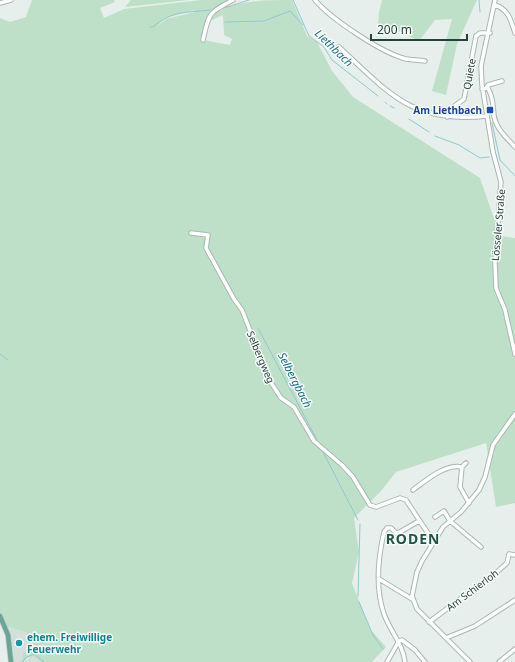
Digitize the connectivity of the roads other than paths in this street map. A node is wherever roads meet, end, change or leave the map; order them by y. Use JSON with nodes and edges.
{"nodes":[{"id":1,"x":11,"y":0,"type":"edge"},
{"id":2,"x":233,"y":0,"type":"edge"},
{"id":3,"x":315,"y":0,"type":"edge"},
{"id":4,"x":495,"y":0,"type":"edge"},
{"id":5,"x":0,"y":3,"type":"edge"},
{"id":6,"x":495,"y":5,"type":"junction"},
{"id":7,"x":490,"y":33,"type":"junction"},
{"id":8,"x":515,"y":33,"type":"edge"},
{"id":9,"x":203,"y":40,"type":"dead end"},
{"id":10,"x":339,"y":47,"type":"dead end"},
{"id":11,"x":425,"y":61,"type":"dead end"},
{"id":12,"x":502,"y":81,"type":"dead end"},
{"id":13,"x":484,"y":89,"type":"junction"},
{"id":14,"x":487,"y":116,"type":"junction"},
{"id":15,"x":447,"y":118,"type":"junction"},
{"id":16,"x":515,"y":147,"type":"edge"},
{"id":17,"x":191,"y":232,"type":"dead end"},
{"id":18,"x":515,"y":354,"type":"edge"},
{"id":19,"x":515,"y":414,"type":"edge"},
{"id":20,"x":466,"y":463,"type":"dead end"},
{"id":21,"x":462,"y":467,"type":"junction"},
{"id":22,"x":413,"y":490,"type":"dead end"},
{"id":23,"x":469,"y":504,"type":"junction"},
{"id":24,"x":435,"y":517,"type":"dead end"},
{"id":25,"x":419,"y":521,"type":"junction"},
{"id":26,"x":450,"y":521,"type":"junction"},
{"id":27,"x":435,"y":540,"type":"junction"},
{"id":28,"x":481,"y":547,"type":"dead end"},
{"id":29,"x":515,"y":555,"type":"edge"},
{"id":30,"x":379,"y":579,"type":"junction"},
{"id":31,"x":412,"y":599,"type":"junction"},
{"id":32,"x":515,"y":600,"type":"edge"},
{"id":33,"x":0,"y":616,"type":"edge"},
{"id":34,"x":429,"y":622,"type":"junction"},
{"id":35,"x":446,"y":638,"type":"junction"},
{"id":36,"x":399,"y":641,"type":"junction"},
{"id":37,"x":515,"y":649,"type":"edge"},
{"id":38,"x":11,"y":662,"type":"edge"},
{"id":39,"x":387,"y":662,"type":"edge"},
{"id":40,"x":406,"y":662,"type":"edge"},
{"id":41,"x":425,"y":662,"type":"edge"},
{"id":42,"x":470,"y":662,"type":"edge"},
{"id":43,"x":499,"y":662,"type":"edge"}],
"edges":[{"from":1,"to":5,"type":"street"},
{"from":2,"to":9,"type":"street"},
{"from":3,"to":11,"type":"street"},
{"from":4,"to":6,"type":"street","name":"Lösseler Straße"},
{"from":6,"to":7,"type":"street","name":"Lösseler Straße"},
{"from":6,"to":8,"type":"street"},
{"from":7,"to":13,"type":"street","name":"Lösseler Straße"},
{"from":7,"to":15,"type":"street","name":"Quiete"},
{"from":10,"to":15,"type":"street"},
{"from":12,"to":13,"type":"street"},
{"from":13,"to":14,"type":"street","name":"Lösseler Straße"},
{"from":13,"to":16,"type":"street"},
{"from":14,"to":15,"type":"street"},
{"from":14,"to":18,"type":"street","name":"Lösseler Straße"},
{"from":17,"to":25,"type":"street","name":"Selbergweg"},
{"from":19,"to":23,"type":"street"},
{"from":20,"to":21,"type":"street"},
{"from":21,"to":22,"type":"street"},
{"from":21,"to":23,"type":"street"},
{"from":23,"to":26,"type":"street"},
{"from":24,"to":26,"type":"street"},
{"from":25,"to":27,"type":"street","name":"Selbergweg"},
{"from":25,"to":30,"type":"street"},
{"from":26,"to":27,"type":"street"},
{"from":26,"to":28,"type":"street"},
{"from":27,"to":31,"type":"street"},
{"from":29,"to":34,"type":"street","name":"Am Schierloh"},
{"from":30,"to":31,"type":"street"},
{"from":30,"to":36,"type":"street"},
{"from":31,"to":34,"type":"street"},
{"from":32,"to":35,"type":"street"},
{"from":33,"to":38,"type":"main road"},
{"from":34,"to":35,"type":"street"},
{"from":35,"to":42,"type":"street"},
{"from":36,"to":39,"type":"street"},
{"from":36,"to":40,"type":"street"},
{"from":36,"to":41,"type":"street"},
{"from":37,"to":43,"type":"street"}]}
